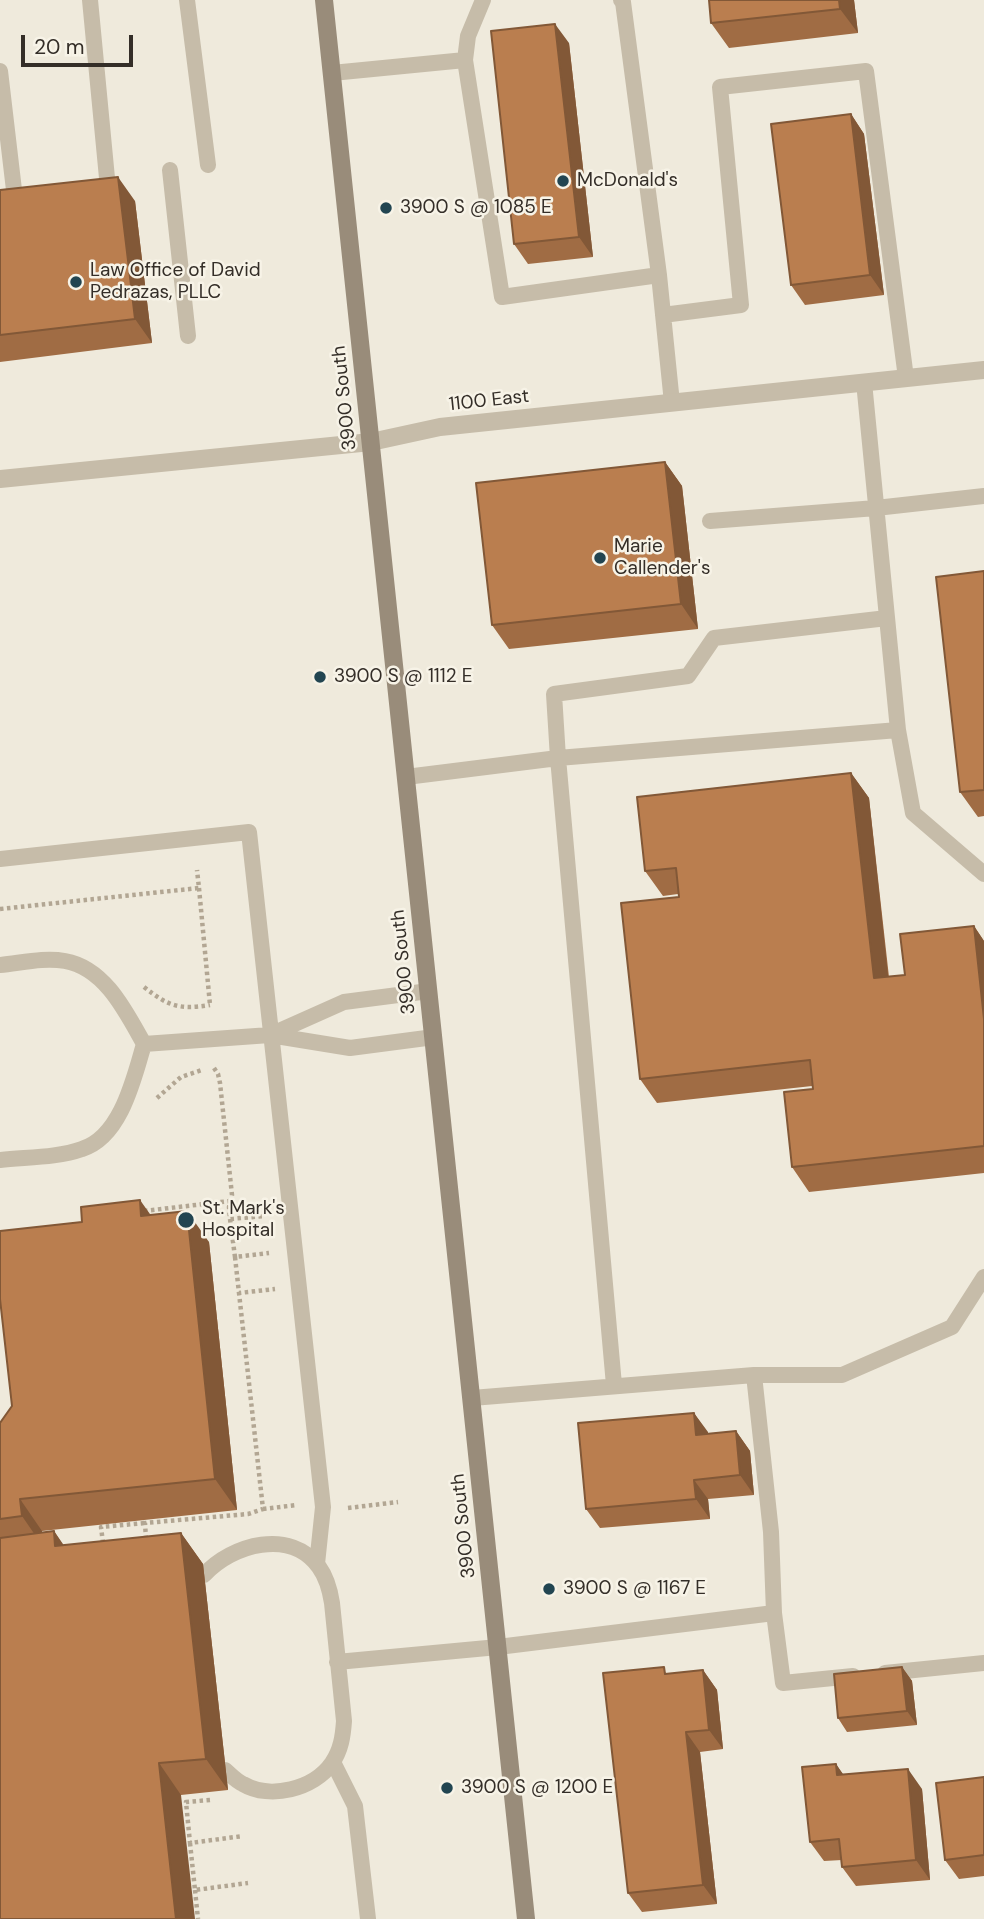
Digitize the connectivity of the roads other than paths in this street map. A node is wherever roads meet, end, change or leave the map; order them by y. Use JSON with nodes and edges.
{"nodes":[{"id":1,"x":90,"y":0,"type":"edge"},
{"id":2,"x":187,"y":0,"type":"edge"},
{"id":3,"x":324,"y":0,"type":"edge"},
{"id":4,"x":483,"y":0,"type":"edge"},
{"id":5,"x":621,"y":0,"type":"edge"},
{"id":6,"x":466,"y":60,"type":"junction"},
{"id":7,"x":0,"y":71,"type":"edge"},
{"id":8,"x":332,"y":73,"type":"junction"},
{"id":9,"x":208,"y":165,"type":"dead end"},
{"id":10,"x":170,"y":170,"type":"dead end"},
{"id":11,"x":107,"y":178,"type":"edge"},
{"id":12,"x":14,"y":190,"type":"edge"},
{"id":13,"x":659,"y":275,"type":"junction"},
{"id":14,"x":663,"y":315,"type":"junction"},
{"id":15,"x":188,"y":336,"type":"dead end"},
{"id":16,"x":984,"y":370,"type":"edge"},
{"id":17,"x":906,"y":377,"type":"junction"},
{"id":18,"x":864,"y":382,"type":"junction"},
{"id":19,"x":672,"y":402,"type":"junction"},
{"id":20,"x":370,"y":442,"type":"junction"},
{"id":21,"x":0,"y":479,"type":"edge"},
{"id":22,"x":984,"y":496,"type":"edge"},
{"id":23,"x":876,"y":508,"type":"junction"},
{"id":24,"x":709,"y":521,"type":"dead end"},
{"id":25,"x":887,"y":618,"type":"junction"},
{"id":26,"x":898,"y":730,"type":"junction"},
{"id":27,"x":558,"y":758,"type":"junction"},
{"id":28,"x":406,"y":777,"type":"junction"},
{"id":29,"x":0,"y":859,"type":"edge"},
{"id":30,"x":984,"y":874,"type":"edge"},
{"id":31,"x":0,"y":965,"type":"edge"},
{"id":32,"x":429,"y":990,"type":"junction"},
{"id":33,"x":270,"y":1035,"type":"junction"},
{"id":34,"x":434,"y":1037,"type":"junction"},
{"id":35,"x":144,"y":1044,"type":"junction"},
{"id":36,"x":0,"y":1160,"type":"edge"},
{"id":37,"x":984,"y":1277,"type":"edge"},
{"id":38,"x":754,"y":1375,"type":"junction"},
{"id":39,"x":614,"y":1385,"type":"junction"},
{"id":40,"x":472,"y":1398,"type":"junction"},
{"id":41,"x":317,"y":1564,"type":"junction"},
{"id":42,"x":204,"y":1575,"type":"dead end"},
{"id":43,"x":774,"y":1613,"type":"junction"},
{"id":44,"x":498,"y":1647,"type":"junction"},
{"id":45,"x":337,"y":1662,"type":"junction"},
{"id":46,"x":984,"y":1663,"type":"edge"},
{"id":47,"x":333,"y":1762,"type":"junction"},
{"id":48,"x":225,"y":1770,"type":"dead end"},
{"id":49,"x":368,"y":1919,"type":"edge"},
{"id":50,"x":526,"y":1919,"type":"edge"}],
"edges":[{"from":1,"to":11,"type":"lane"},
{"from":2,"to":9,"type":"lane"},
{"from":3,"to":8,"type":"main road","name":"3900 South"},
{"from":4,"to":6,"type":"lane"},
{"from":5,"to":13,"type":"lane"},
{"from":6,"to":8,"type":"lane"},
{"from":6,"to":13,"type":"lane"},
{"from":7,"to":12,"type":"lane"},
{"from":8,"to":20,"type":"main road","name":"3900 South"},
{"from":10,"to":15,"type":"lane"},
{"from":13,"to":14,"type":"lane"},
{"from":14,"to":17,"type":"lane"},
{"from":14,"to":19,"type":"lane"},
{"from":16,"to":17,"type":"street","name":"1100 East"},
{"from":17,"to":18,"type":"street","name":"1100 East"},
{"from":18,"to":19,"type":"street","name":"1100 East"},
{"from":18,"to":23,"type":"lane"},
{"from":19,"to":20,"type":"street","name":"1100 East"},
{"from":20,"to":21,"type":"street","name":"1100 East"},
{"from":20,"to":28,"type":"main road","name":"3900 South"},
{"from":22,"to":23,"type":"lane"},
{"from":23,"to":24,"type":"lane"},
{"from":23,"to":25,"type":"lane"},
{"from":25,"to":26,"type":"lane"},
{"from":25,"to":27,"type":"lane"},
{"from":26,"to":27,"type":"lane"},
{"from":26,"to":30,"type":"lane"},
{"from":27,"to":28,"type":"lane"},
{"from":27,"to":39,"type":"lane"},
{"from":28,"to":32,"type":"main road","name":"3900 South"},
{"from":29,"to":33,"type":"lane"},
{"from":31,"to":35,"type":"lane"},
{"from":32,"to":33,"type":"lane"},
{"from":32,"to":34,"type":"main road","name":"3900 South"},
{"from":33,"to":34,"type":"lane"},
{"from":33,"to":35,"type":"lane"},
{"from":33,"to":41,"type":"lane"},
{"from":34,"to":40,"type":"main road","name":"3900 South"},
{"from":35,"to":36,"type":"lane"},
{"from":37,"to":38,"type":"lane"},
{"from":38,"to":39,"type":"lane"},
{"from":38,"to":43,"type":"lane"},
{"from":39,"to":40,"type":"lane"},
{"from":40,"to":44,"type":"main road","name":"3900 South"},
{"from":41,"to":42,"type":"lane"},
{"from":41,"to":45,"type":"lane"},
{"from":43,"to":44,"type":"lane"},
{"from":43,"to":46,"type":"lane"},
{"from":44,"to":45,"type":"lane"},
{"from":44,"to":50,"type":"main road","name":"3900 South"},
{"from":45,"to":47,"type":"lane"},
{"from":47,"to":48,"type":"lane"},
{"from":47,"to":49,"type":"lane"}]}
